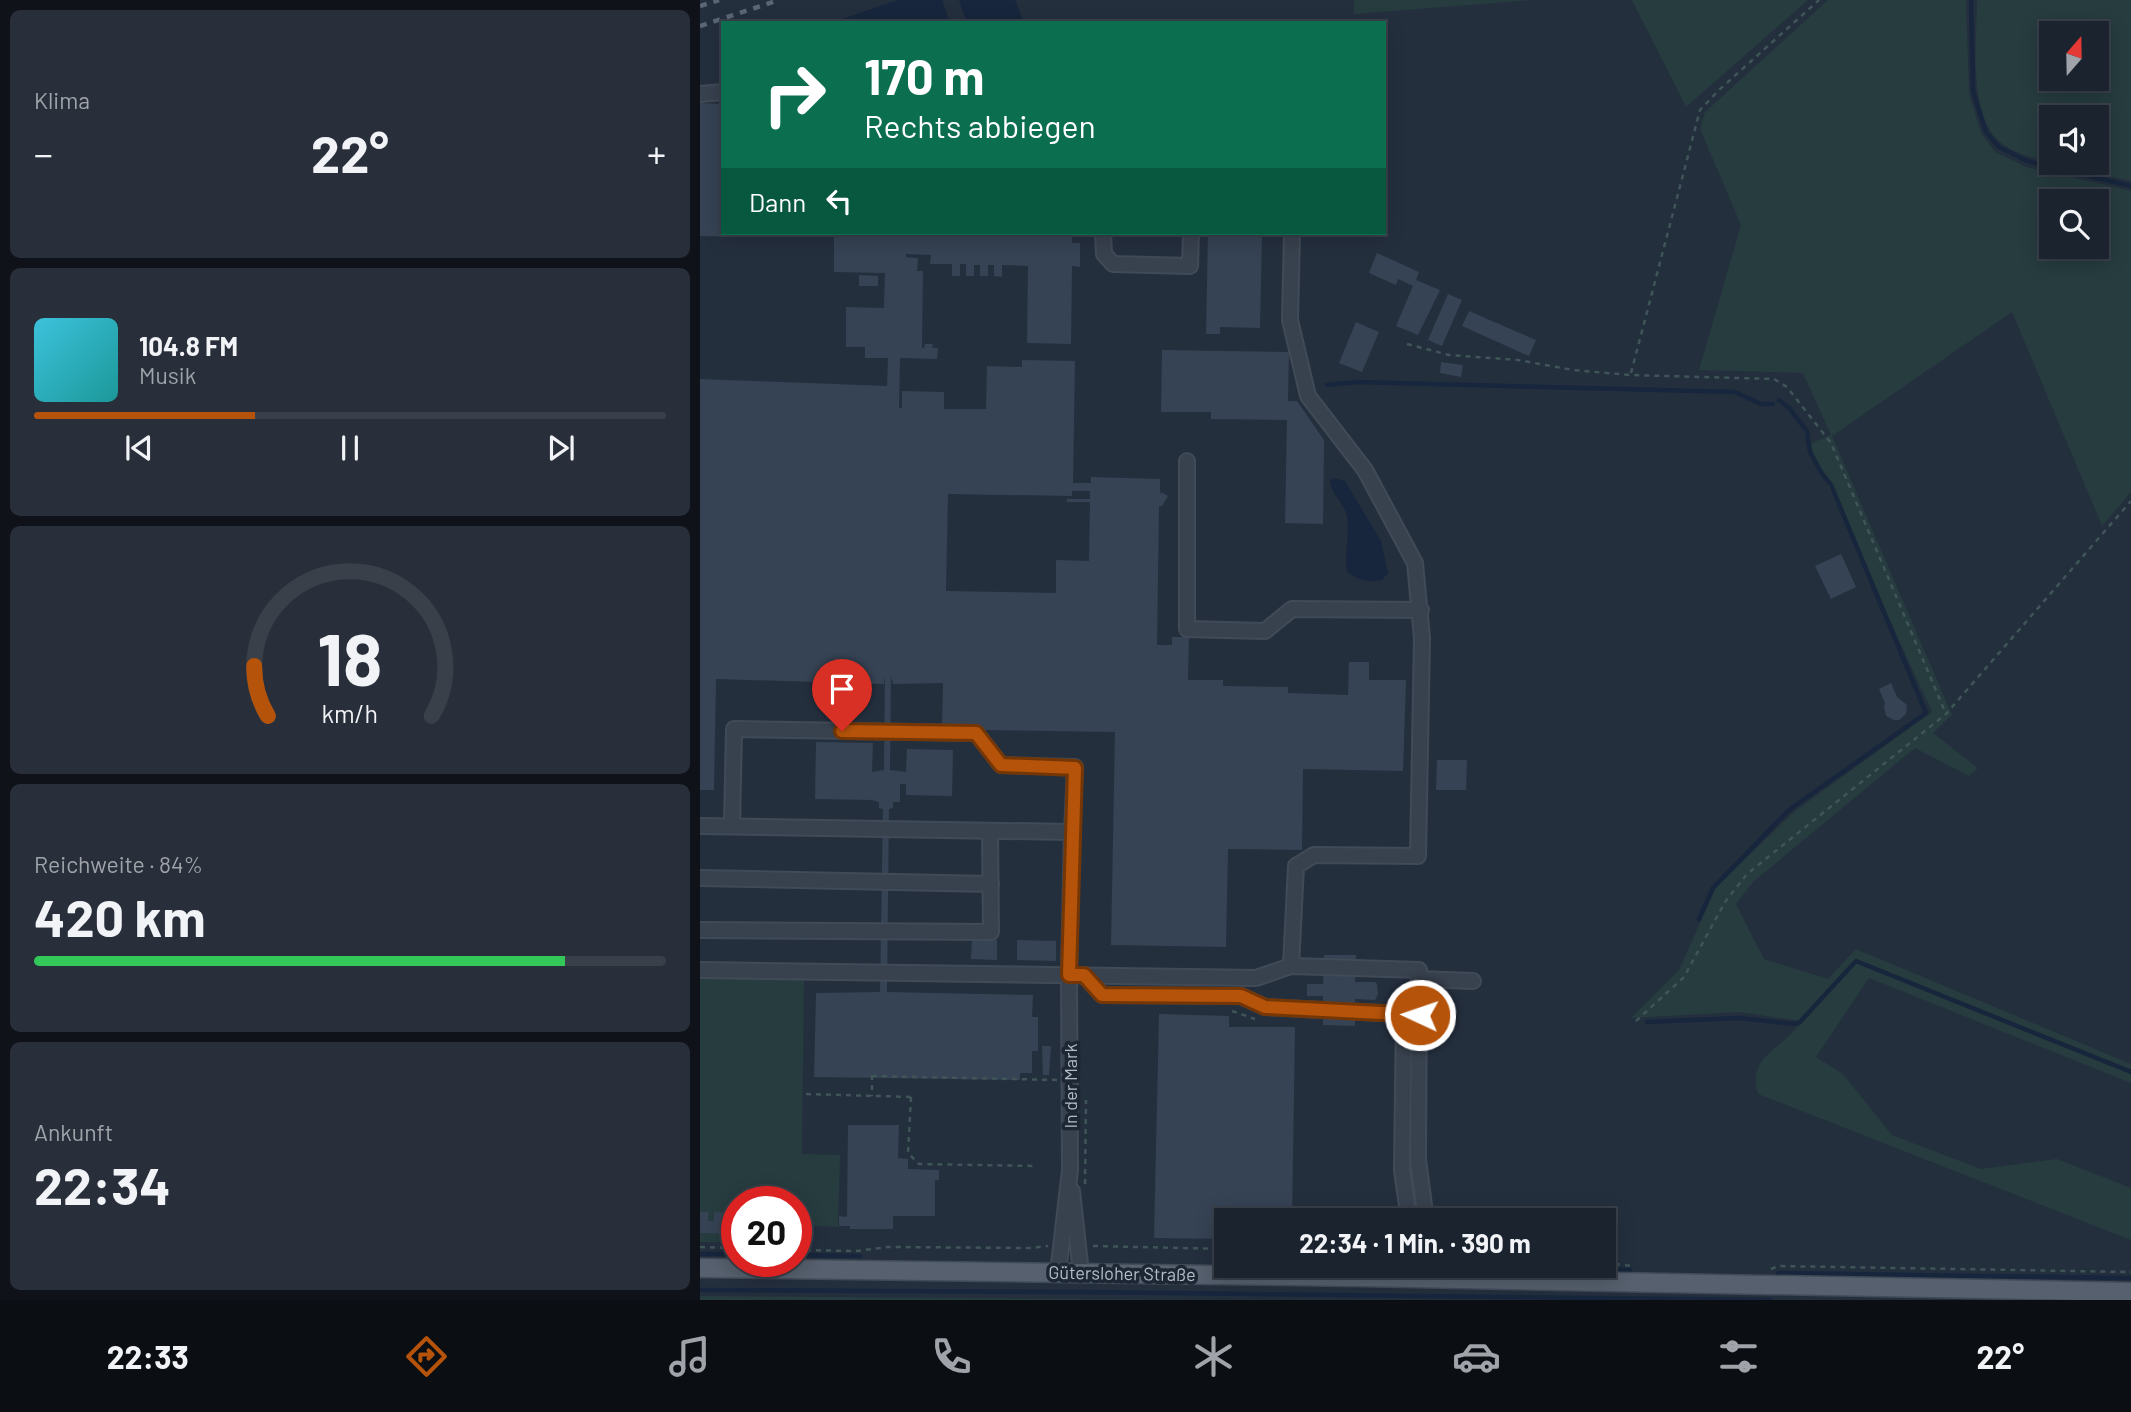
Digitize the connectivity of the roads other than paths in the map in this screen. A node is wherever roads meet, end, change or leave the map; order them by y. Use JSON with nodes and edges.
{"nodes":[{"id":1,"x":721,"y":92,"type":"edge"},
{"id":2,"x":700,"y":93,"type":"edge"},
{"id":3,"x":1103,"y":235,"type":"edge"},
{"id":4,"x":1191,"y":235,"type":"edge"},
{"id":5,"x":1292,"y":235,"type":"edge"},
{"id":6,"x":1187,"y":461,"type":"dead end"},
{"id":7,"x":1421,"y":610,"type":"junction"},
{"id":8,"x":700,"y":826,"type":"edge"},
{"id":9,"x":732,"y":827,"type":"junction"},
{"id":10,"x":990,"y":831,"type":"junction"},
{"id":11,"x":1072,"y":832,"type":"junction"},
{"id":12,"x":700,"y":878,"type":"edge"},
{"id":13,"x":991,"y":884,"type":"junction"},
{"id":14,"x":700,"y":930,"type":"edge"},
{"id":15,"x":1291,"y":966,"type":"junction"},
{"id":16,"x":700,"y":970,"type":"edge"},
{"id":17,"x":1419,"y":974,"type":"junction"},
{"id":18,"x":1077,"y":975,"type":"junction"},
{"id":19,"x":1473,"y":981,"type":"dead end"},
{"id":20,"x":1404,"y":1014,"type":"junction"},
{"id":21,"x":1420,"y":1015,"type":"junction"},
{"id":22,"x":1070,"y":1170,"type":"junction"},
{"id":23,"x":1407,"y":1208,"type":"edge"},
{"id":24,"x":1424,"y":1208,"type":"edge"},
{"id":25,"x":700,"y":1268,"type":"edge"},
{"id":26,"x":1058,"y":1273,"type":"junction"},
{"id":27,"x":1081,"y":1273,"type":"junction"},
{"id":28,"x":1214,"y":1275,"type":"edge"},
{"id":29,"x":1616,"y":1277,"type":"edge"},
{"id":30,"x":2131,"y":1292,"type":"edge"}],
"edges":[{"from":1,"to":2,"type":"street"},
{"from":3,"to":4,"type":"street"},
{"from":5,"to":7,"type":"street"},
{"from":6,"to":7,"type":"street"},
{"from":7,"to":15,"type":"street"},
{"from":8,"to":9,"type":"street"},
{"from":9,"to":10,"type":"street"},
{"from":9,"to":11,"type":"street","name":"In der Mark"},
{"from":10,"to":11,"type":"street"},
{"from":10,"to":13,"type":"street"},
{"from":11,"to":18,"type":"street","name":"In der Mark"},
{"from":12,"to":13,"type":"street"},
{"from":13,"to":14,"type":"street"},
{"from":15,"to":17,"type":"street"},
{"from":15,"to":18,"type":"street"},
{"from":16,"to":18,"type":"street"},
{"from":17,"to":19,"type":"street"},
{"from":17,"to":21,"type":"street"},
{"from":18,"to":20,"type":"street"},
{"from":18,"to":22,"type":"street","name":"In der Mark"},
{"from":20,"to":21,"type":"street"},
{"from":20,"to":23,"type":"street"},
{"from":21,"to":24,"type":"street"},
{"from":22,"to":26,"type":"street","name":"In der Mark"},
{"from":22,"to":27,"type":"street","name":"In der Mark"},
{"from":25,"to":26,"type":"main road","name":"Gütersloher Straße"},
{"from":26,"to":27,"type":"main road","name":"Gütersloher Straße"},
{"from":27,"to":28,"type":"main road","name":"Gütersloher Straße"},
{"from":29,"to":30,"type":"main road","name":"Gütersloher Straße"}]}
